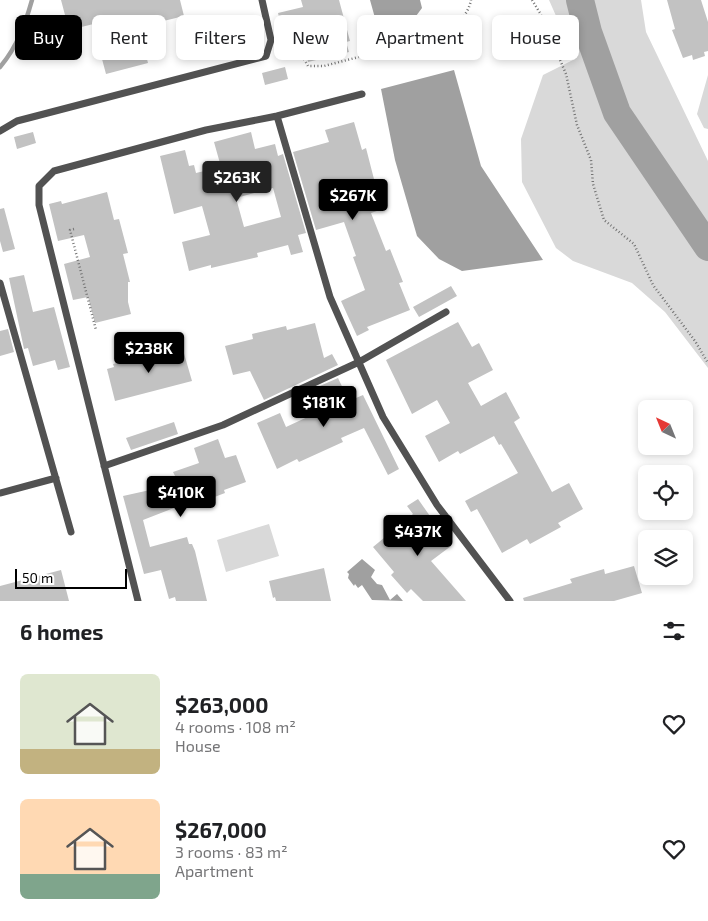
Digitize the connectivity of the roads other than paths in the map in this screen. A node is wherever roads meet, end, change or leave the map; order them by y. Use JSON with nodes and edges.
{"nodes":[{"id":1,"x":262,"y":0,"type":"edge"},
{"id":2,"x":362,"y":94,"type":"dead end"},
{"id":3,"x":277,"y":116,"type":"junction"},
{"id":4,"x":0,"y":130,"type":"edge"},
{"id":5,"x":0,"y":283,"type":"edge"},
{"id":6,"x":446,"y":312,"type":"dead end"},
{"id":7,"x":359,"y":362,"type":"junction"},
{"id":8,"x":104,"y":466,"type":"junction"},
{"id":9,"x":56,"y":478,"type":"junction"},
{"id":10,"x":0,"y":493,"type":"edge"},
{"id":11,"x":71,"y":532,"type":"dead end"},
{"id":12,"x":138,"y":601,"type":"edge"},
{"id":13,"x":510,"y":601,"type":"edge"}],
"edges":[{"from":1,"to":4,"type":"lane"},
{"from":2,"to":3,"type":"lane"},
{"from":3,"to":7,"type":"lane"},
{"from":3,"to":8,"type":"lane"},
{"from":5,"to":9,"type":"lane"},
{"from":6,"to":7,"type":"lane"},
{"from":7,"to":8,"type":"lane"},
{"from":7,"to":13,"type":"lane"},
{"from":8,"to":12,"type":"lane"},
{"from":9,"to":10,"type":"lane"},
{"from":9,"to":11,"type":"lane"}]}
